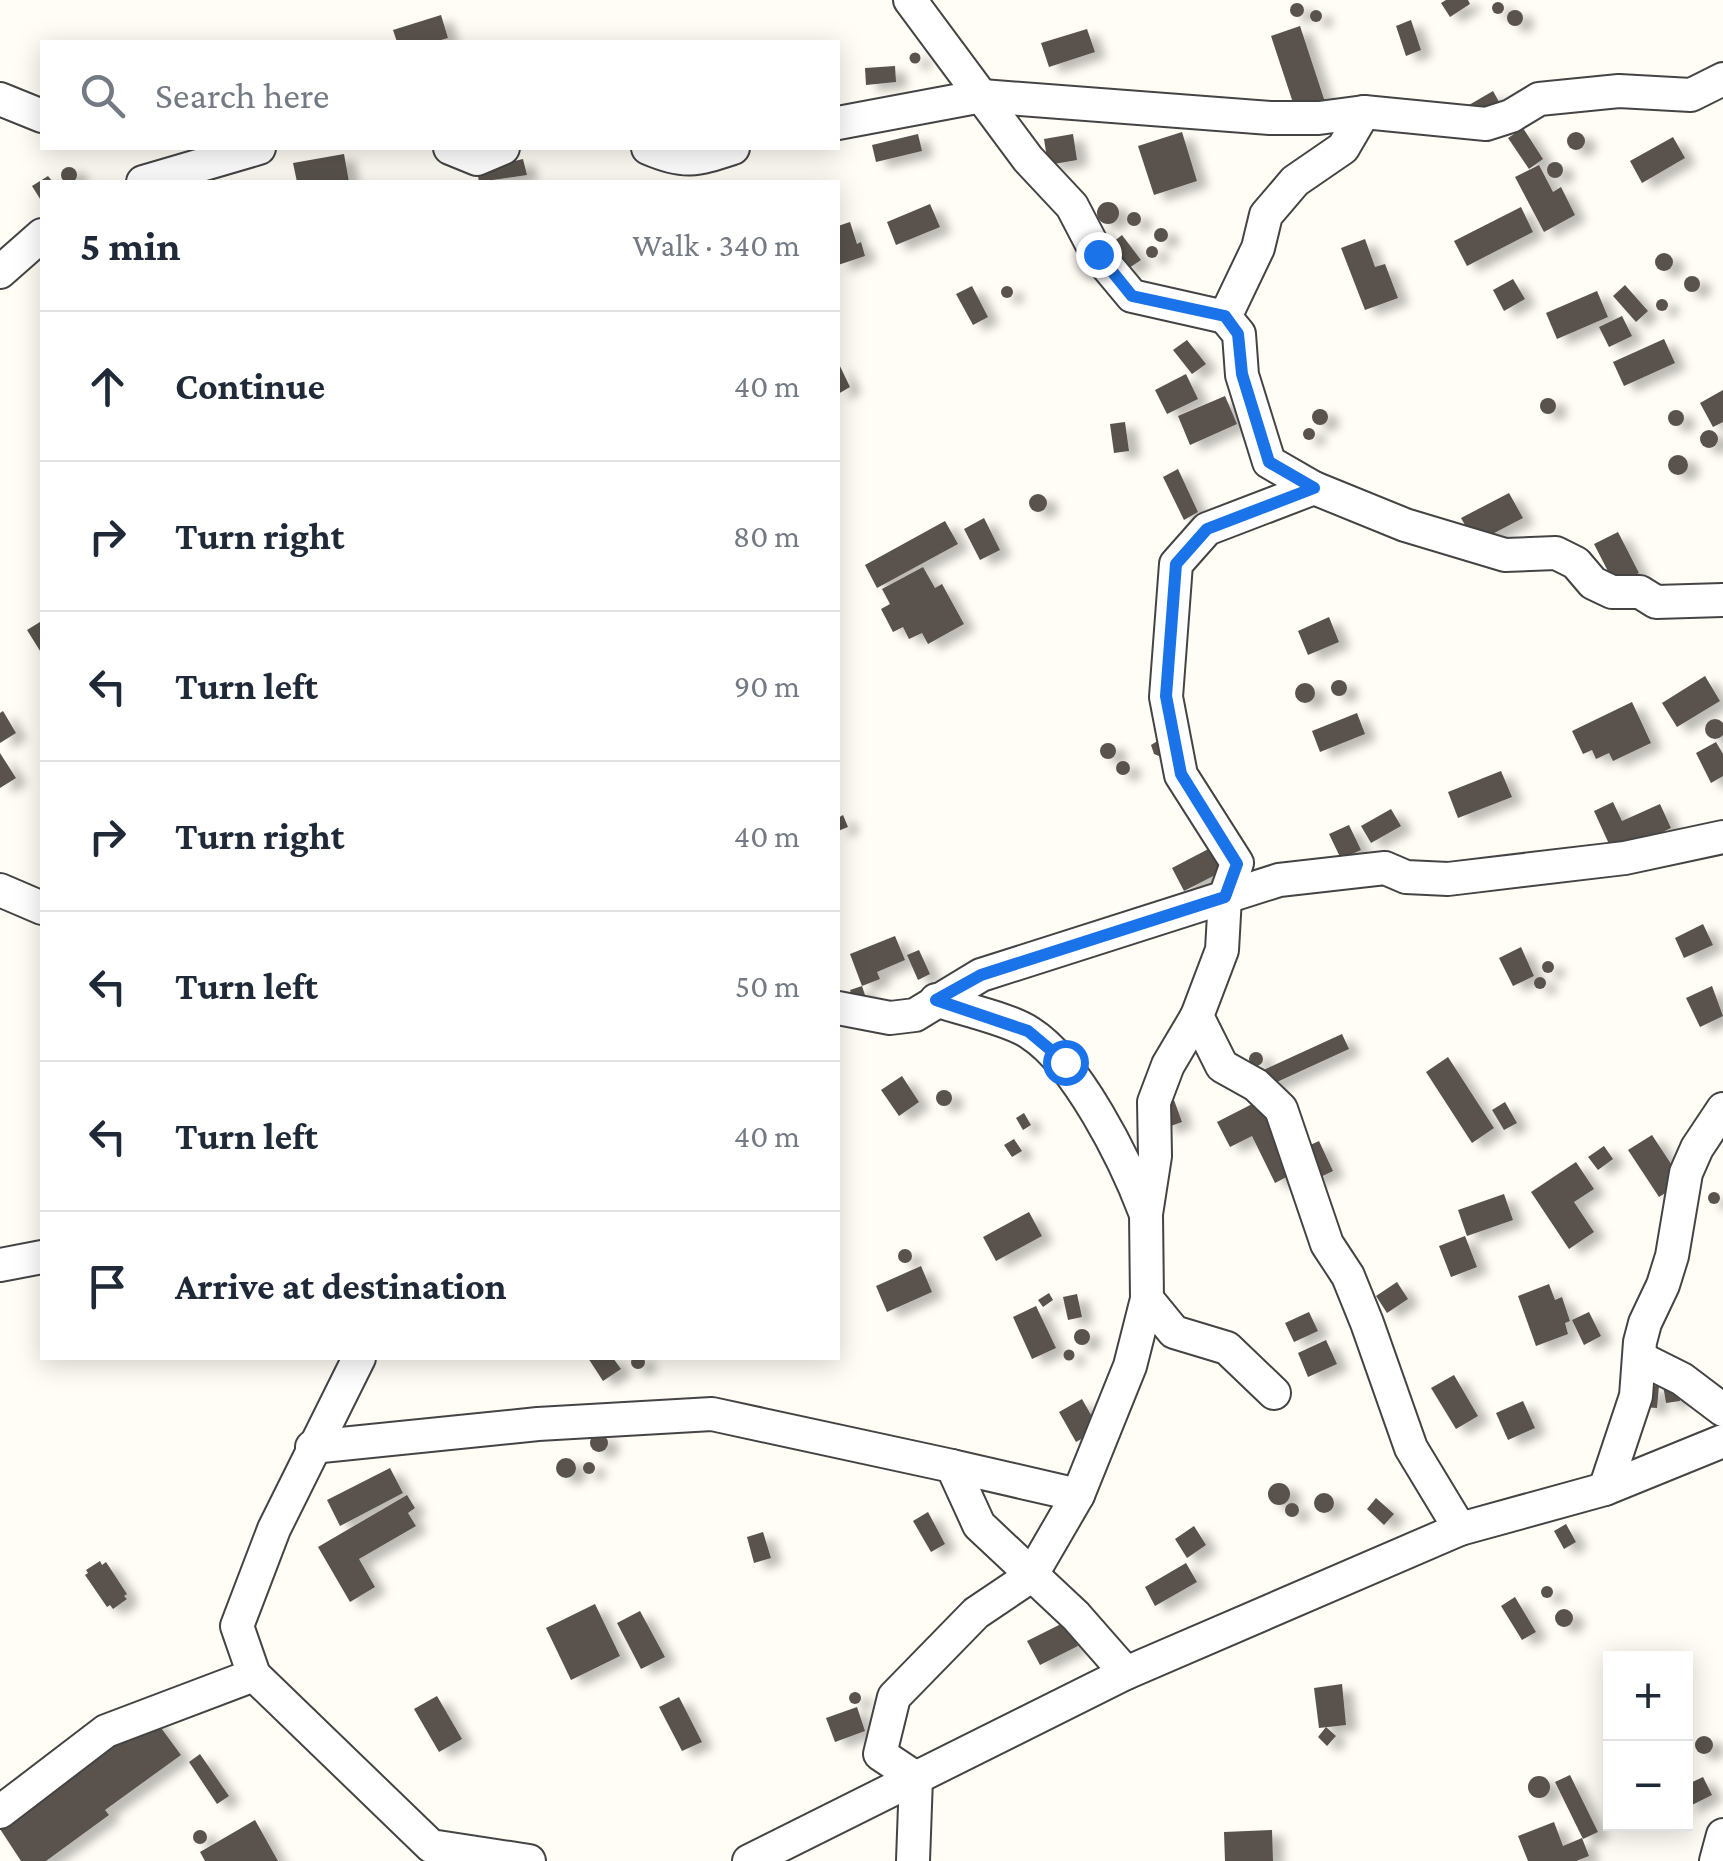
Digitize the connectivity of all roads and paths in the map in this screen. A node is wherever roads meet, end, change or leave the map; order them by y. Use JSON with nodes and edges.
{"nodes":[{"id":1,"x":910,"y":0,"type":"edge"},
{"id":2,"x":1723,"y":79,"type":"edge"},
{"id":3,"x":982,"y":96,"type":"junction"},
{"id":4,"x":0,"y":99,"type":"edge"},
{"id":5,"x":1364,"y":112,"type":"junction"},
{"id":6,"x":40,"y":115,"type":"edge"},
{"id":7,"x":840,"y":122,"type":"edge"},
{"id":8,"x":252,"y":150,"type":"edge"},
{"id":9,"x":455,"y":150,"type":"edge"},
{"id":10,"x":498,"y":150,"type":"edge"},
{"id":11,"x":653,"y":150,"type":"edge"},
{"id":12,"x":727,"y":150,"type":"edge"},
{"id":13,"x":149,"y":180,"type":"edge"},
{"id":14,"x":40,"y":236,"type":"edge"},
{"id":15,"x":0,"y":272,"type":"edge"},
{"id":16,"x":1225,"y":316,"type":"junction"},
{"id":17,"x":1314,"y":488,"type":"junction"},
{"id":18,"x":1723,"y":600,"type":"edge"},
{"id":19,"x":1723,"y":837,"type":"edge"},
{"id":20,"x":0,"y":890,"type":"edge"},
{"id":21,"x":1225,"y":897,"type":"junction"},
{"id":22,"x":40,"y":907,"type":"edge"},
{"id":23,"x":936,"y":1000,"type":"junction"},
{"id":24,"x":840,"y":1010,"type":"edge"},
{"id":25,"x":1198,"y":1016,"type":"junction"},
{"id":26,"x":1723,"y":1109,"type":"edge"},
{"id":27,"x":1146,"y":1214,"type":"junction"},
{"id":28,"x":40,"y":1257,"type":"edge"},
{"id":29,"x":0,"y":1265,"type":"edge"},
{"id":30,"x":1147,"y":1299,"type":"junction"},
{"id":31,"x":1640,"y":1358,"type":"junction"},
{"id":32,"x":357,"y":1360,"type":"edge"},
{"id":33,"x":1274,"y":1393,"type":"dead end"},
{"id":34,"x":1723,"y":1410,"type":"edge"},
{"id":35,"x":1723,"y":1440,"type":"edge"},
{"id":36,"x":312,"y":1448,"type":"junction"},
{"id":37,"x":952,"y":1466,"type":"junction"},
{"id":38,"x":1605,"y":1489,"type":"junction"},
{"id":39,"x":1078,"y":1495,"type":"junction"},
{"id":40,"x":1460,"y":1529,"type":"junction"},
{"id":41,"x":1031,"y":1576,"type":"junction"},
{"id":42,"x":1126,"y":1673,"type":"junction"},
{"id":43,"x":254,"y":1674,"type":"junction"},
{"id":44,"x":916,"y":1778,"type":"junction"},
{"id":45,"x":0,"y":1812,"type":"edge"},
{"id":46,"x":1723,"y":1834,"type":"edge"},
{"id":47,"x":755,"y":1859,"type":"edge"},
{"id":48,"x":529,"y":1861,"type":"edge"},
{"id":49,"x":913,"y":1861,"type":"edge"},
{"id":50,"x":1716,"y":1861,"type":"edge"}],
"edges":[{"from":1,"to":3,"type":"street"},
{"from":2,"to":5,"type":"street"},
{"from":3,"to":5,"type":"street"},
{"from":3,"to":7,"type":"street"},
{"from":3,"to":16,"type":"street"},
{"from":4,"to":6,"type":"street"},
{"from":5,"to":16,"type":"street"},
{"from":8,"to":13,"type":"street"},
{"from":9,"to":10,"type":"street"},
{"from":11,"to":12,"type":"street"},
{"from":14,"to":15,"type":"street"},
{"from":16,"to":17,"type":"street"},
{"from":17,"to":18,"type":"street"},
{"from":17,"to":21,"type":"street"},
{"from":19,"to":21,"type":"street"},
{"from":20,"to":22,"type":"street"},
{"from":21,"to":23,"type":"street"},
{"from":21,"to":25,"type":"street"},
{"from":23,"to":24,"type":"street"},
{"from":23,"to":27,"type":"street"},
{"from":25,"to":27,"type":"street"},
{"from":25,"to":40,"type":"street"},
{"from":26,"to":31,"type":"street"},
{"from":27,"to":30,"type":"street"},
{"from":28,"to":29,"type":"street"},
{"from":30,"to":33,"type":"street"},
{"from":30,"to":39,"type":"street"},
{"from":31,"to":34,"type":"street"},
{"from":31,"to":38,"type":"street"},
{"from":32,"to":36,"type":"street"},
{"from":35,"to":38,"type":"street"},
{"from":36,"to":37,"type":"street"},
{"from":36,"to":43,"type":"street"},
{"from":37,"to":39,"type":"street"},
{"from":37,"to":41,"type":"street"},
{"from":38,"to":40,"type":"street"},
{"from":39,"to":41,"type":"street"},
{"from":40,"to":42,"type":"street"},
{"from":41,"to":42,"type":"street"},
{"from":41,"to":44,"type":"street"},
{"from":42,"to":44,"type":"street"},
{"from":43,"to":45,"type":"street"},
{"from":43,"to":48,"type":"street"},
{"from":44,"to":47,"type":"street"},
{"from":44,"to":49,"type":"street"},
{"from":46,"to":50,"type":"street"}]}
